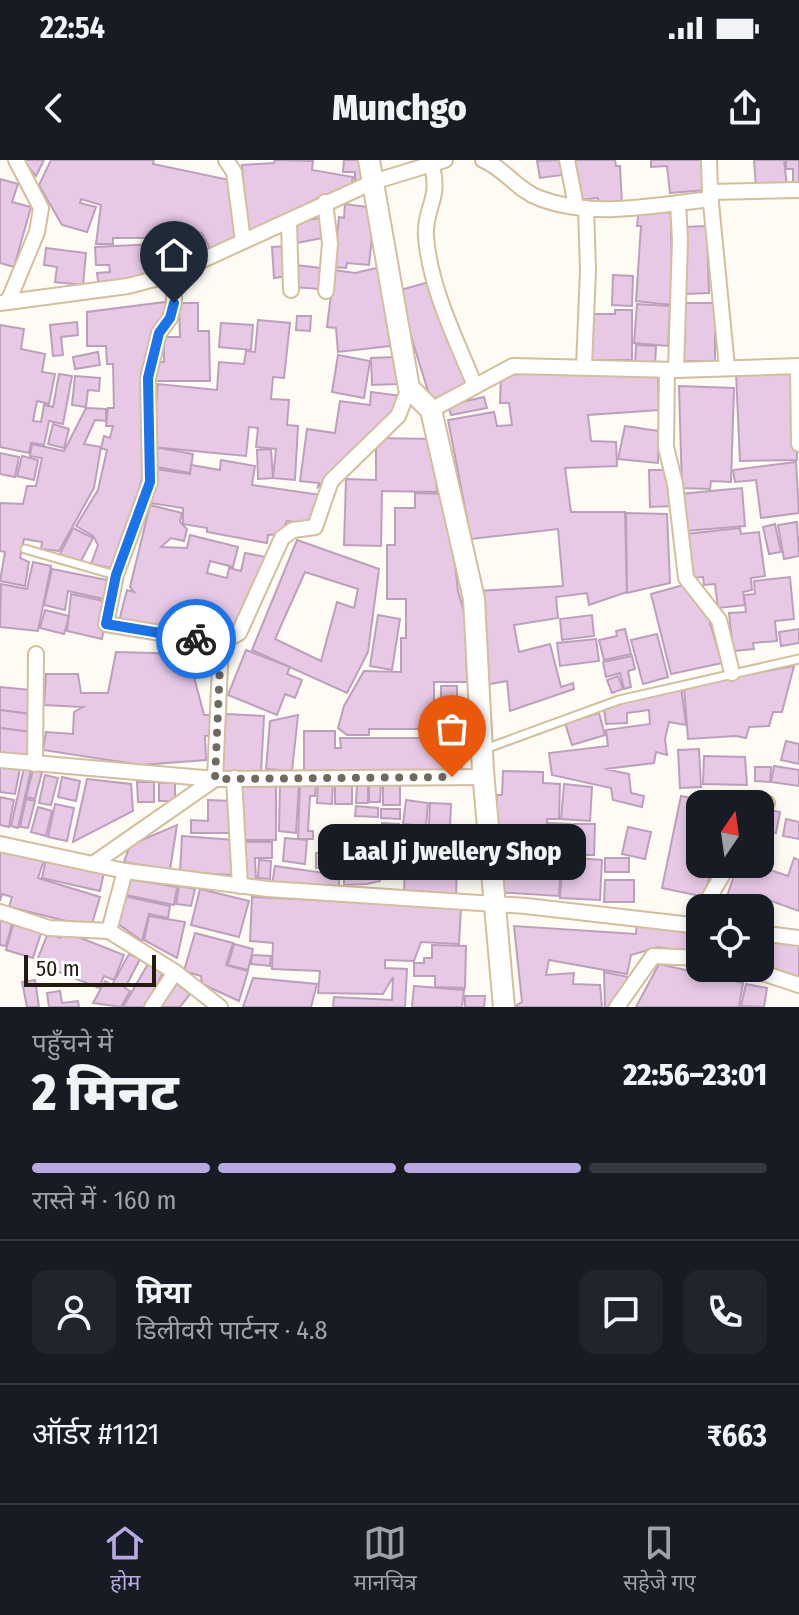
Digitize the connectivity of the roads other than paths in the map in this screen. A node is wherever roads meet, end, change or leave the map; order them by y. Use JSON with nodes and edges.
{"nodes":[{"id":1,"x":16,"y":160,"type":"edge"},
{"id":2,"x":226,"y":160,"type":"edge"},
{"id":3,"x":369,"y":160,"type":"edge"},
{"id":4,"x":483,"y":160,"type":"edge"},
{"id":5,"x":567,"y":160,"type":"edge"},
{"id":6,"x":709,"y":160,"type":"edge"},
{"id":7,"x":438,"y":162,"type":"edge"},
{"id":8,"x":373,"y":182,"type":"junction"},
{"id":9,"x":799,"y":190,"type":"edge"},
{"id":10,"x":710,"y":195,"type":"junction"},
{"id":11,"x":325,"y":202,"type":"junction"},
{"id":12,"x":678,"y":203,"type":"junction"},
{"id":13,"x":581,"y":207,"type":"junction"},
{"id":14,"x":289,"y":223,"type":"junction"},
{"id":15,"x":243,"y":241,"type":"junction"},
{"id":16,"x":174,"y":274,"type":"junction"},
{"id":17,"x":291,"y":290,"type":"dead end"},
{"id":18,"x":326,"y":291,"type":"dead end"},
{"id":19,"x":4,"y":302,"type":"edge"},
{"id":20,"x":799,"y":366,"type":"edge"},
{"id":21,"x":584,"y":367,"type":"junction"},
{"id":22,"x":727,"y":367,"type":"junction"},
{"id":23,"x":672,"y":370,"type":"junction"},
{"id":24,"x":475,"y":386,"type":"junction"},
{"id":25,"x":409,"y":388,"type":"junction"},
{"id":26,"x":431,"y":410,"type":"junction"},
{"id":27,"x":799,"y":444,"type":"edge"},
{"id":28,"x":25,"y":549,"type":"dead end"},
{"id":29,"x":116,"y":575,"type":"junction"},
{"id":30,"x":221,"y":643,"type":"junction"},
{"id":31,"x":36,"y":654,"type":"dead end"},
{"id":32,"x":799,"y":659,"type":"edge"},
{"id":33,"x":732,"y":673,"type":"junction"},
{"id":34,"x":483,"y":750,"type":"junction"},
{"id":35,"x":0,"y":760,"type":"edge"},
{"id":36,"x":35,"y":764,"type":"junction"},
{"id":37,"x":483,"y":777,"type":"junction"},
{"id":38,"x":234,"y":778,"type":"junction"},
{"id":39,"x":215,"y":779,"type":"junction"},
{"id":40,"x":0,"y":844,"type":"edge"},
{"id":41,"x":93,"y":864,"type":"junction"},
{"id":42,"x":125,"y":871,"type":"junction"},
{"id":43,"x":240,"y":886,"type":"junction"},
{"id":44,"x":495,"y":905,"type":"junction"},
{"id":45,"x":0,"y":912,"type":"edge"},
{"id":46,"x":686,"y":925,"type":"edge"},
{"id":47,"x":109,"y":931,"type":"junction"},
{"id":48,"x":774,"y":935,"type":"edge"},
{"id":49,"x":799,"y":938,"type":"edge"},
{"id":50,"x":686,"y":957,"type":"edge"},
{"id":51,"x":175,"y":972,"type":"junction"},
{"id":52,"x":774,"y":977,"type":"edge"},
{"id":53,"x":799,"y":985,"type":"edge"},
{"id":54,"x":152,"y":1007,"type":"edge"},
{"id":55,"x":220,"y":1007,"type":"edge"},
{"id":56,"x":504,"y":1007,"type":"edge"},
{"id":57,"x":617,"y":1007,"type":"edge"}],
"edges":[{"from":1,"to":19,"type":"street"},
{"from":2,"to":15,"type":"street"},
{"from":3,"to":8,"type":"street"},
{"from":4,"to":13,"type":"street"},
{"from":5,"to":13,"type":"street"},
{"from":6,"to":10,"type":"street"},
{"from":7,"to":8,"type":"street"},
{"from":7,"to":24,"type":"street"},
{"from":8,"to":11,"type":"street"},
{"from":8,"to":25,"type":"street"},
{"from":9,"to":10,"type":"street"},
{"from":10,"to":12,"type":"street"},
{"from":10,"to":22,"type":"street"},
{"from":11,"to":14,"type":"street"},
{"from":11,"to":18,"type":"street"},
{"from":12,"to":13,"type":"street"},
{"from":12,"to":23,"type":"street"},
{"from":13,"to":21,"type":"street"},
{"from":14,"to":15,"type":"street"},
{"from":14,"to":17,"type":"street"},
{"from":15,"to":16,"type":"street"},
{"from":16,"to":19,"type":"street"},
{"from":16,"to":29,"type":"street"},
{"from":20,"to":22,"type":"street"},
{"from":20,"to":27,"type":"street"},
{"from":21,"to":23,"type":"street"},
{"from":21,"to":24,"type":"street"},
{"from":22,"to":23,"type":"street"},
{"from":23,"to":33,"type":"street"},
{"from":24,"to":26,"type":"street"},
{"from":25,"to":26,"type":"street"},
{"from":25,"to":30,"type":"street"},
{"from":26,"to":34,"type":"street"},
{"from":28,"to":29,"type":"lane"},
{"from":29,"to":30,"type":"street"},
{"from":30,"to":39,"type":"street"},
{"from":31,"to":36,"type":"street"},
{"from":32,"to":33,"type":"lane"},
{"from":33,"to":34,"type":"lane"},
{"from":34,"to":37,"type":"street"},
{"from":35,"to":36,"type":"street"},
{"from":36,"to":39,"type":"street"},
{"from":37,"to":38,"type":"street"},
{"from":37,"to":44,"type":"street"},
{"from":38,"to":39,"type":"street"},
{"from":38,"to":43,"type":"street"},
{"from":39,"to":41,"type":"street"},
{"from":40,"to":41,"type":"street"},
{"from":41,"to":42,"type":"street"},
{"from":42,"to":43,"type":"street"},
{"from":42,"to":47,"type":"street"},
{"from":43,"to":44,"type":"street"},
{"from":44,"to":46,"type":"street"},
{"from":44,"to":56,"type":"street"},
{"from":45,"to":47,"type":"street"},
{"from":47,"to":51,"type":"street"},
{"from":48,"to":49,"type":"street"},
{"from":50,"to":57,"type":"street"},
{"from":51,"to":54,"type":"street"},
{"from":51,"to":55,"type":"street"},
{"from":52,"to":53,"type":"street"}]}
